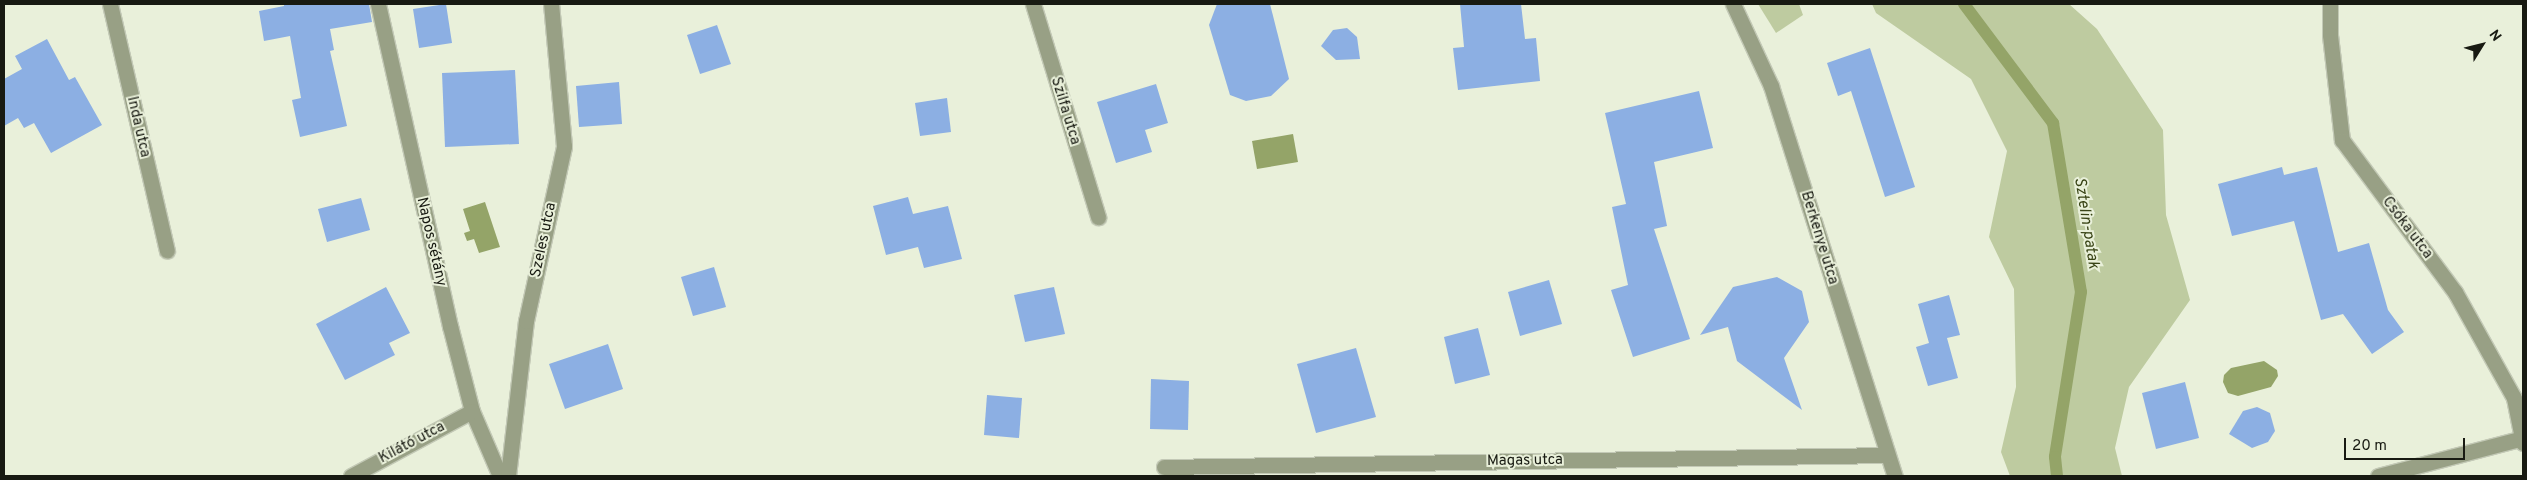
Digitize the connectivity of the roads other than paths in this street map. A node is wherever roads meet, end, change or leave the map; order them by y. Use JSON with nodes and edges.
{"nodes":[{"id":1,"x":110,"y":4,"type":"edge"},
{"id":2,"x":378,"y":4,"type":"edge"},
{"id":3,"x":552,"y":4,"type":"edge"},
{"id":4,"x":1033,"y":4,"type":"edge"},
{"id":5,"x":1733,"y":4,"type":"edge"},
{"id":6,"x":2330,"y":4,"type":"edge"},
{"id":7,"x":1098,"y":217,"type":"dead end"},
{"id":8,"x":167,"y":251,"type":"dead end"},
{"id":9,"x":472,"y":411,"type":"junction"},
{"id":10,"x":2523,"y":438,"type":"edge"},
{"id":11,"x":2523,"y":443,"type":"edge"},
{"id":12,"x":1887,"y":455,"type":"junction"},
{"id":13,"x":1164,"y":467,"type":"dead end"},
{"id":14,"x":351,"y":476,"type":"edge"},
{"id":15,"x":500,"y":476,"type":"edge"},
{"id":16,"x":508,"y":476,"type":"edge"},
{"id":17,"x":1895,"y":476,"type":"edge"},
{"id":18,"x":2378,"y":476,"type":"edge"}],
"edges":[{"from":1,"to":8,"type":"street","name":"Inda utca"},
{"from":2,"to":9,"type":"street","name":"Napos sétány"},
{"from":3,"to":16,"type":"street","name":"Szeles utca"},
{"from":4,"to":7,"type":"street","name":"Szilfa utca"},
{"from":5,"to":12,"type":"street","name":"Berkenye utca"},
{"from":6,"to":10,"type":"street","name":"Csóka utca"},
{"from":9,"to":14,"type":"street","name":"Kilátó utca"},
{"from":9,"to":15,"type":"street","name":"Napos sétány"},
{"from":10,"to":11,"type":"street","name":"Csóka utca"},
{"from":10,"to":18,"type":"street"},
{"from":12,"to":13,"type":"street","name":"Magas utca"},
{"from":12,"to":17,"type":"street","name":"Berkenye utca"}]}
